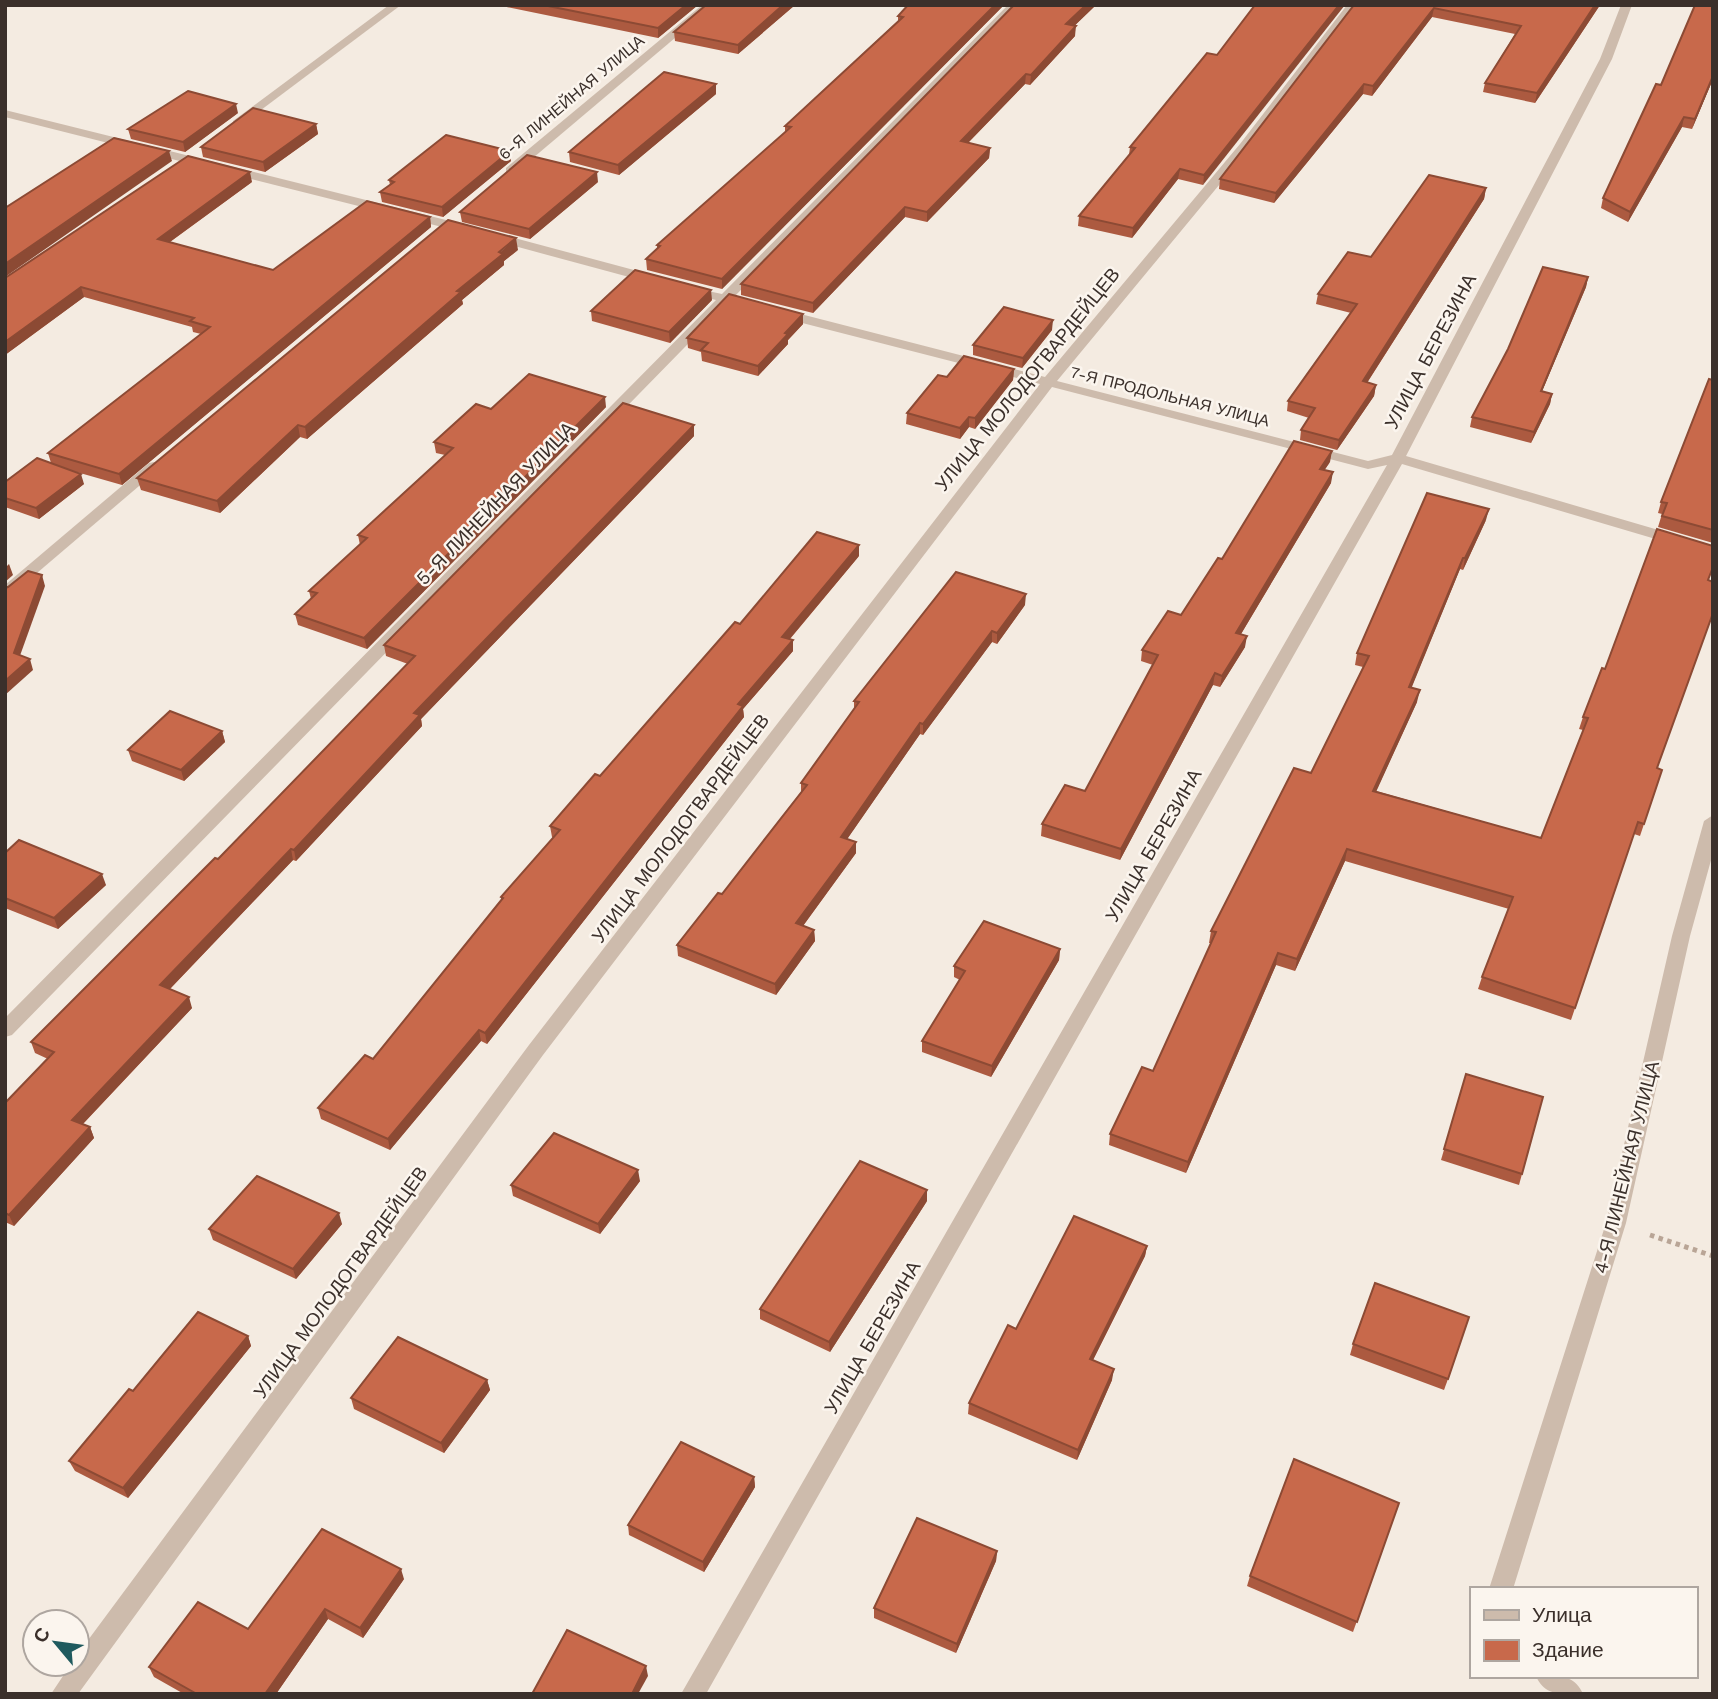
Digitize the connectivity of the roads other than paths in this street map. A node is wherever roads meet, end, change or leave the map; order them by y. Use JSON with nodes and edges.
{"nodes":[{"id":1,"x":373,"y":5,"type":"edge"},
{"id":2,"x":709,"y":5,"type":"edge"},
{"id":3,"x":1014,"y":5,"type":"edge"},
{"id":4,"x":1353,"y":5,"type":"edge"},
{"id":5,"x":1627,"y":5,"type":"edge"},
{"id":6,"x":394,"y":7,"type":"edge"},
{"id":7,"x":5,"y":113,"type":"edge"},
{"id":8,"x":222,"y":134,"type":"edge"},
{"id":9,"x":499,"y":180,"type":"edge"},
{"id":10,"x":723,"y":298,"type":"junction"},
{"id":11,"x":1048,"y":383,"type":"junction"},
{"id":12,"x":167,"y":456,"type":"edge"},
{"id":13,"x":1398,"y":458,"type":"junction"},
{"id":14,"x":1713,"y":551,"type":"edge"},
{"id":15,"x":5,"y":593,"type":"edge"},
{"id":16,"x":1713,"y":821,"type":"edge"},
{"id":17,"x":5,"y":1030,"type":"edge"},
{"id":18,"x":1502,"y":1587,"type":"edge"},
{"id":19,"x":1551,"y":1678,"type":"edge"},
{"id":20,"x":63,"y":1694,"type":"edge"},
{"id":21,"x":693,"y":1694,"type":"edge"},
{"id":22,"x":1571,"y":1694,"type":"edge"}],
"edges":[{"from":1,"to":6,"type":"street"},
{"from":2,"to":9,"type":"street","name":"6-Я ЛИНЕЙНАЯ УЛИЦА"},
{"from":3,"to":10,"type":"street","name":"5-Я ЛИНЕЙНАЯ УЛИЦА"},
{"from":4,"to":11,"type":"street","name":"УЛИЦА МОЛОДОГВАРДЕЙЦЕВ"},
{"from":5,"to":13,"type":"street","name":"УЛИЦА БЕРЕЗИНА"},
{"from":6,"to":8,"type":"street"},
{"from":7,"to":10,"type":"street","name":"7-Я ПРОДОЛЬНАЯ УЛИЦА"},
{"from":10,"to":11,"type":"street","name":"7-Я ПРОДОЛЬНАЯ УЛИЦА"},
{"from":10,"to":17,"type":"street","name":"5-Я ЛИНЕЙНАЯ УЛИЦА"},
{"from":11,"to":13,"type":"street","name":"7-Я ПРОДОЛЬНАЯ УЛИЦА"},
{"from":11,"to":20,"type":"street","name":"УЛИЦА МОЛОДОГВАРДЕЙЦЕВ"},
{"from":12,"to":15,"type":"street"},
{"from":13,"to":14,"type":"street","name":"7-Я ПРОДОЛЬНАЯ УЛИЦА"},
{"from":13,"to":21,"type":"street","name":"УЛИЦА БЕРЕЗИНА"},
{"from":16,"to":18,"type":"street","name":"4-Я ЛИНЕЙНАЯ УЛИЦА"},
{"from":19,"to":22,"type":"street"}]}
